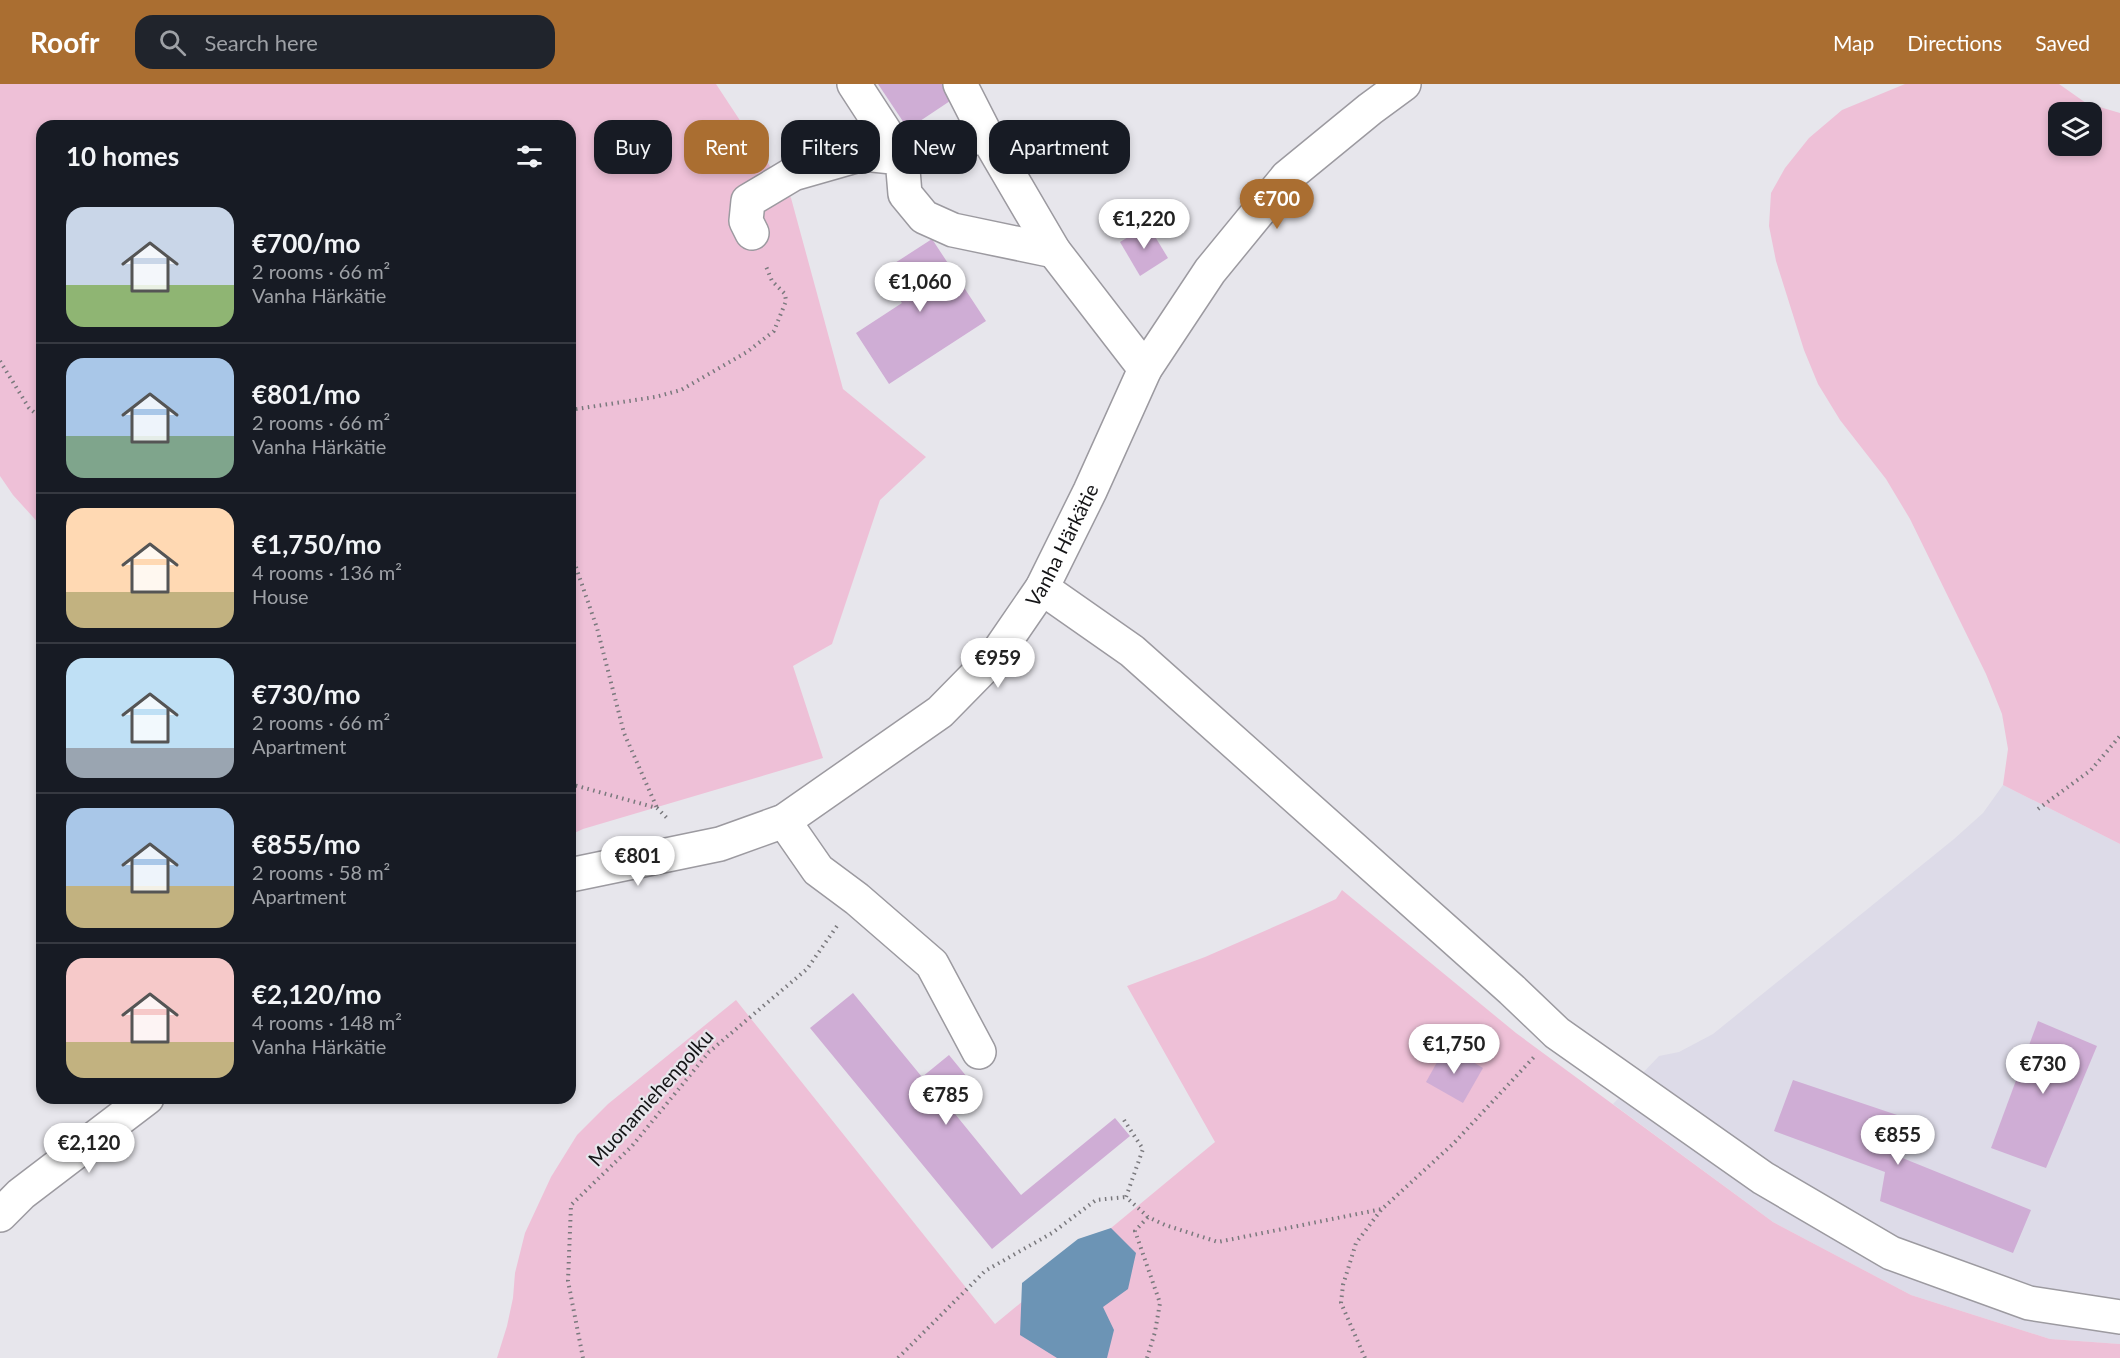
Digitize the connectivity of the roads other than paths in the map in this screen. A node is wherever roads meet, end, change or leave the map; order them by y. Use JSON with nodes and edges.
{"nodes":[{"id":1,"x":854,"y":84,"type":"edge"},
{"id":2,"x":960,"y":84,"type":"edge"},
{"id":3,"x":1404,"y":84,"type":"edge"},
{"id":4,"x":986,"y":135,"type":"junction"},
{"id":5,"x":977,"y":137,"type":"edge"},
{"id":6,"x":892,"y":143,"type":"edge"},
{"id":7,"x":892,"y":157,"type":"edge"},
{"id":8,"x":903,"y":174,"type":"edge"},
{"id":9,"x":752,"y":233,"type":"road end"},
{"id":10,"x":1054,"y":252,"type":"junction"},
{"id":11,"x":1145,"y":369,"type":"junction"},
{"id":12,"x":1042,"y":588,"type":"junction"},
{"id":13,"x":784,"y":821,"type":"junction"},
{"id":14,"x":576,"y":873,"type":"edge"},
{"id":15,"x":979,"y":1052,"type":"dead end"},
{"id":16,"x":139,"y":1104,"type":"edge"},
{"id":17,"x":0,"y":1215,"type":"edge"},
{"id":18,"x":2120,"y":1317,"type":"edge"}],
"edges":[{"from":1,"to":6,"type":"street"},
{"from":2,"to":4,"type":"street"},
{"from":3,"to":11,"type":"street","name":"Vanha Härkätie"},
{"from":4,"to":5,"type":"street"},
{"from":4,"to":10,"type":"street"},
{"from":7,"to":9,"type":"street"},
{"from":8,"to":10,"type":"street"},
{"from":10,"to":11,"type":"street"},
{"from":11,"to":12,"type":"street","name":"Vanha Härkätie"},
{"from":12,"to":13,"type":"street","name":"Vanha Härkätie"},
{"from":12,"to":18,"type":"street"},
{"from":13,"to":14,"type":"street","name":"Vanha Härkätie"},
{"from":13,"to":15,"type":"street"},
{"from":16,"to":17,"type":"street"}]}
